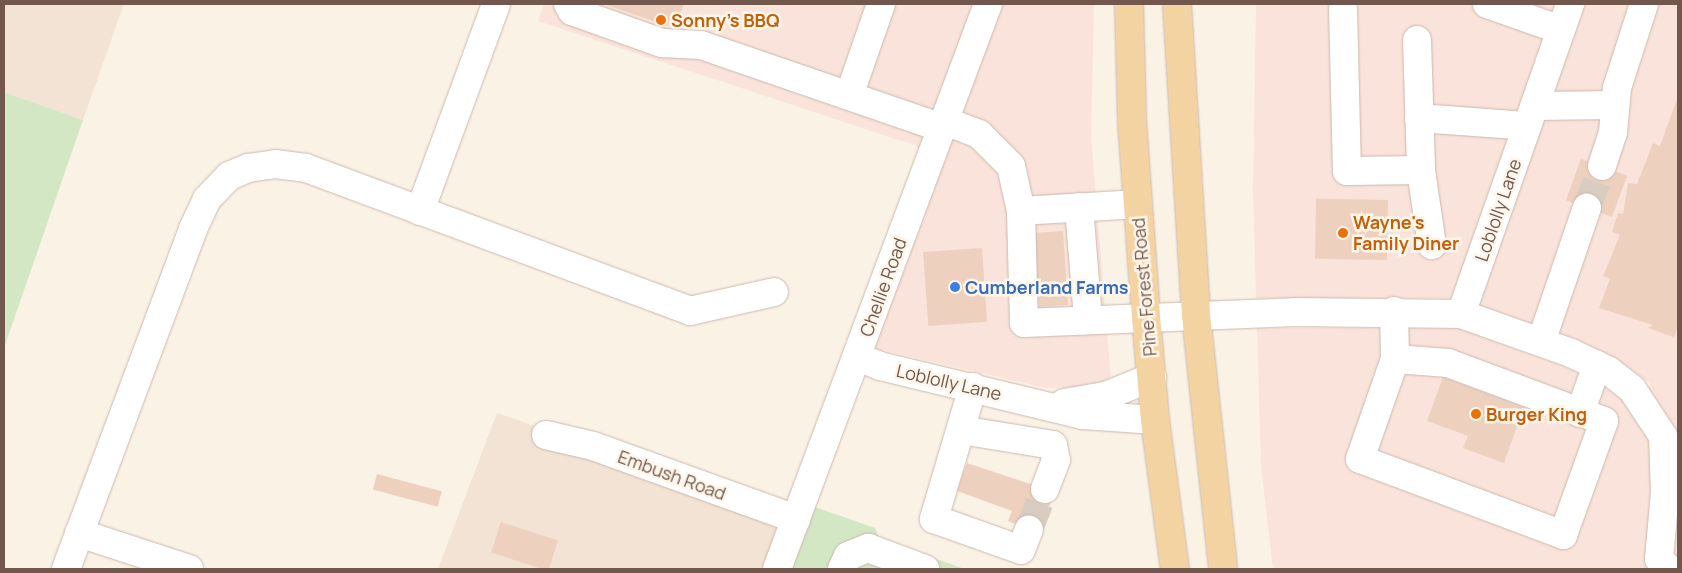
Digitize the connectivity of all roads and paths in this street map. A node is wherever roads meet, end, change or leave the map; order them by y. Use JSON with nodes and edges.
{"nodes":[{"id":1,"x":496,"y":4,"type":"edge"},
{"id":2,"x":568,"y":4,"type":"edge"},
{"id":3,"x":881,"y":4,"type":"edge"},
{"id":4,"x":988,"y":4,"type":"edge"},
{"id":5,"x":1129,"y":4,"type":"edge"},
{"id":6,"x":1177,"y":4,"type":"edge"},
{"id":7,"x":1486,"y":4,"type":"edge"},
{"id":8,"x":1570,"y":4,"type":"edge"},
{"id":9,"x":1644,"y":4,"type":"edge"},
{"id":10,"x":1343,"y":10,"type":"dead end"},
{"id":11,"x":1561,"y":30,"type":"junction"},
{"id":12,"x":1417,"y":40,"type":"dead end"},
{"id":13,"x":849,"y":96,"type":"junction"},
{"id":14,"x":1615,"y":105,"type":"junction"},
{"id":15,"x":1531,"y":116,"type":"junction"},
{"id":16,"x":1419,"y":118,"type":"junction"},
{"id":17,"x":943,"y":124,"type":"junction"},
{"id":18,"x":1602,"y":166,"type":"tunnel mouth"},
{"id":19,"x":1421,"y":170,"type":"junction"},
{"id":20,"x":1138,"y":204,"type":"junction"},
{"id":21,"x":1080,"y":207,"type":"junction"},
{"id":22,"x":1587,"y":208,"type":"tunnel mouth"},
{"id":23,"x":420,"y":211,"type":"junction"},
{"id":24,"x":1021,"y":211,"type":"junction"},
{"id":25,"x":1432,"y":245,"type":"dead end"},
{"id":26,"x":774,"y":292,"type":"dead end"},
{"id":27,"x":1394,"y":311,"type":"junction"},
{"id":28,"x":1461,"y":314,"type":"junction"},
{"id":29,"x":1196,"y":315,"type":"junction"},
{"id":30,"x":1146,"y":317,"type":"junction"},
{"id":31,"x":1088,"y":320,"type":"junction"},
{"id":32,"x":1541,"y":342,"type":"junction"},
{"id":33,"x":857,"y":357,"type":"junction"},
{"id":34,"x":1395,"y":359,"type":"junction"},
{"id":35,"x":1597,"y":365,"type":"junction"},
{"id":36,"x":1152,"y":377,"type":"junction"},
{"id":37,"x":973,"y":387,"type":"junction"},
{"id":38,"x":1043,"y":403,"type":"junction"},
{"id":39,"x":1592,"y":417,"type":"junction"},
{"id":40,"x":1155,"y":420,"type":"junction"},
{"id":41,"x":961,"y":430,"type":"junction"},
{"id":42,"x":546,"y":435,"type":"dead end"},
{"id":43,"x":1044,"y":489,"type":"tunnel mouth"},
{"id":44,"x":796,"y":519,"type":"junction"},
{"id":45,"x":79,"y":533,"type":"junction"},
{"id":46,"x":1025,"y":540,"type":"dead end"},
{"id":47,"x":66,"y":569,"type":"edge"},
{"id":48,"x":189,"y":569,"type":"edge"},
{"id":49,"x":778,"y":569,"type":"edge"},
{"id":50,"x":842,"y":569,"type":"edge"},
{"id":51,"x":925,"y":569,"type":"edge"},
{"id":52,"x":1175,"y":569,"type":"edge"},
{"id":53,"x":1223,"y":569,"type":"edge"},
{"id":54,"x":1670,"y":569,"type":"edge"}],
"edges":[{"from":1,"to":23,"type":"street"},
{"from":2,"to":13,"type":"street"},
{"from":3,"to":13,"type":"street"},
{"from":4,"to":17,"type":"street","name":"Chellie Road"},
{"from":5,"to":20,"type":"main road","name":"Pine Forest Road"},
{"from":6,"to":29,"type":"main road"},
{"from":7,"to":11,"type":"street"},
{"from":8,"to":11,"type":"street","name":"Loblolly Lane"},
{"from":9,"to":14,"type":"street"},
{"from":10,"to":19,"type":"street"},
{"from":11,"to":15,"type":"street","name":"Loblolly Lane"},
{"from":12,"to":16,"type":"street"},
{"from":13,"to":17,"type":"street"},
{"from":14,"to":15,"type":"street"},
{"from":14,"to":18,"type":"street"},
{"from":15,"to":16,"type":"street"},
{"from":15,"to":28,"type":"street","name":"Loblolly Lane"},
{"from":16,"to":19,"type":"street"},
{"from":17,"to":24,"type":"street"},
{"from":17,"to":33,"type":"street","name":"Chellie Road"},
{"from":19,"to":25,"type":"street"},
{"from":20,"to":21,"type":"street"},
{"from":20,"to":30,"type":"main road","name":"Pine Forest Road"},
{"from":21,"to":24,"type":"street"},
{"from":21,"to":31,"type":"street"},
{"from":22,"to":32,"type":"street"},
{"from":23,"to":26,"type":"street"},
{"from":23,"to":45,"type":"street"},
{"from":24,"to":31,"type":"street"},
{"from":27,"to":28,"type":"street"},
{"from":27,"to":29,"type":"street"},
{"from":27,"to":34,"type":"street"},
{"from":28,"to":32,"type":"street"},
{"from":29,"to":30,"type":"street"},
{"from":29,"to":53,"type":"main road"},
{"from":30,"to":31,"type":"street"},
{"from":30,"to":36,"type":"main road","name":"Pine Forest Road"},
{"from":32,"to":35,"type":"street"},
{"from":33,"to":37,"type":"street","name":"Loblolly Lane"},
{"from":33,"to":44,"type":"street","name":"Chellie Road"},
{"from":34,"to":39,"type":"street"},
{"from":34,"to":39,"type":"street"},
{"from":35,"to":39,"type":"street"},
{"from":35,"to":54,"type":"street"},
{"from":36,"to":38,"type":"street","name":"Loblolly Lane"},
{"from":36,"to":40,"type":"main road","name":"Pine Forest Road"},
{"from":37,"to":38,"type":"street","name":"Loblolly Lane"},
{"from":37,"to":41,"type":"street"},
{"from":38,"to":40,"type":"street","name":"Loblolly Lane"},
{"from":40,"to":52,"type":"main road","name":"Pine Forest Road"},
{"from":41,"to":43,"type":"street"},
{"from":41,"to":46,"type":"street"},
{"from":42,"to":44,"type":"street","name":"Embush Road"},
{"from":44,"to":49,"type":"street","name":"Chellie Road"},
{"from":45,"to":47,"type":"street"},
{"from":45,"to":48,"type":"street"},
{"from":50,"to":51,"type":"street"}]}
